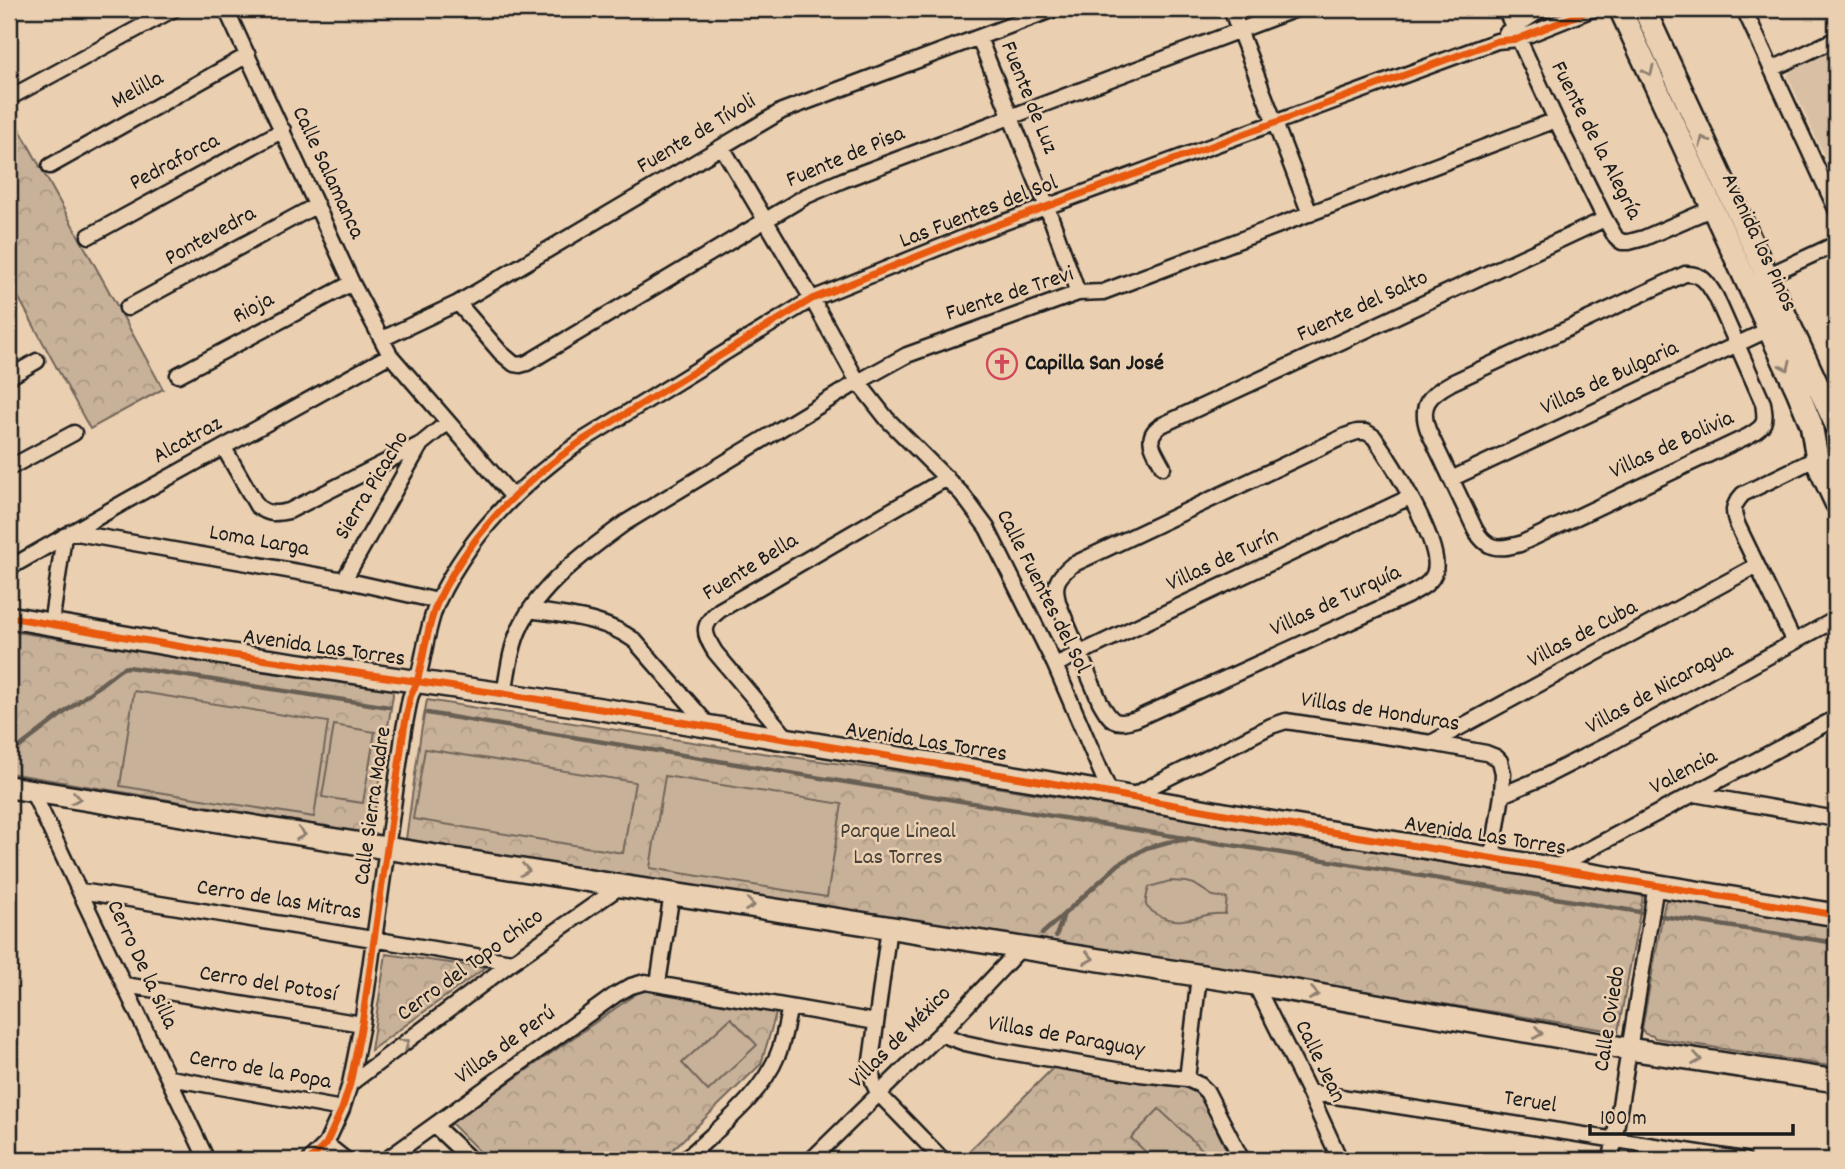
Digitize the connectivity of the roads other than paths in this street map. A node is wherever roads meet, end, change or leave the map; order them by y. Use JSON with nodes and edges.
{"nodes":[{"id":1,"x":174,"y":9,"type":"edge"},
{"id":2,"x":226,"y":9,"type":"edge"},
{"id":3,"x":1054,"y":9,"type":"edge"},
{"id":4,"x":1231,"y":9,"type":"edge"},
{"id":5,"x":1296,"y":9,"type":"edge"},
{"id":6,"x":1505,"y":9,"type":"edge"},
{"id":7,"x":1542,"y":9,"type":"edge"},
{"id":8,"x":1593,"y":9,"type":"edge"},
{"id":9,"x":1620,"y":9,"type":"edge"},
{"id":10,"x":1644,"y":9,"type":"edge"},
{"id":11,"x":1744,"y":9,"type":"edge"},
{"id":12,"x":1240,"y":30,"type":"junction"},
{"id":13,"x":1516,"y":33,"type":"junction"},
{"id":14,"x":979,"y":38,"type":"junction"},
{"id":15,"x":1836,"y":39,"type":"edge"},
{"id":16,"x":248,"y":55,"type":"junction"},
{"id":17,"x":1772,"y":69,"type":"junction"},
{"id":18,"x":9,"y":98,"type":"edge"},
{"id":19,"x":1011,"y":118,"type":"junction"},
{"id":20,"x":1556,"y":120,"type":"junction"},
{"id":21,"x":1275,"y":124,"type":"junction"},
{"id":22,"x":283,"y":130,"type":"junction"},
{"id":23,"x":722,"y":147,"type":"junction"},
{"id":24,"x":50,"y":166,"type":"dead end"},
{"id":25,"x":317,"y":205,"type":"junction"},
{"id":26,"x":1047,"y":207,"type":"junction"},
{"id":27,"x":1713,"y":208,"type":"junction"},
{"id":28,"x":1836,"y":209,"type":"edge"},
{"id":29,"x":1310,"y":214,"type":"junction"},
{"id":30,"x":1605,"y":219,"type":"junction"},
{"id":31,"x":766,"y":220,"type":"junction"},
{"id":32,"x":89,"y":236,"type":"dead end"},
{"id":33,"x":1836,"y":244,"type":"edge"},
{"id":34,"x":1758,"y":280,"type":"junction"},
{"id":35,"x":352,"y":283,"type":"junction"},
{"id":36,"x":1078,"y":293,"type":"junction"},
{"id":37,"x":812,"y":299,"type":"junction"},
{"id":38,"x":458,"y":303,"type":"junction"},
{"id":39,"x":127,"y":308,"type":"dead end"},
{"id":40,"x":1779,"y":325,"type":"junction"},
{"id":41,"x":382,"y":339,"type":"junction"},
{"id":42,"x":1737,"y":345,"type":"junction"},
{"id":43,"x":390,"y":355,"type":"junction"},
{"id":44,"x":37,"y":361,"type":"dead end"},
{"id":45,"x":178,"y":375,"type":"dead end"},
{"id":46,"x":9,"y":377,"type":"edge"},
{"id":47,"x":858,"y":382,"type":"junction"},
{"id":48,"x":448,"y":422,"type":"junction"},
{"id":49,"x":1836,"y":425,"type":"edge"},
{"id":50,"x":74,"y":433,"type":"dead end"},
{"id":51,"x":421,"y":444,"type":"junction"},
{"id":52,"x":224,"y":448,"type":"junction"},
{"id":53,"x":1817,"y":458,"type":"junction"},
{"id":54,"x":1163,"y":467,"type":"dead end"},
{"id":55,"x":9,"y":468,"type":"edge"},
{"id":56,"x":947,"y":478,"type":"junction"},
{"id":57,"x":1451,"y":479,"type":"junction"},
{"id":58,"x":513,"y":496,"type":"junction"},
{"id":59,"x":1410,"y":497,"type":"junction"},
{"id":60,"x":1836,"y":503,"type":"edge"},
{"id":61,"x":67,"y":534,"type":"junction"},
{"id":62,"x":1756,"y":566,"type":"junction"},
{"id":63,"x":9,"y":568,"type":"edge"},
{"id":64,"x":344,"y":580,"type":"junction"},
{"id":65,"x":438,"y":601,"type":"junction"},
{"id":66,"x":530,"y":610,"type":"junction"},
{"id":67,"x":9,"y":617,"type":"edge"},
{"id":68,"x":1836,"y":619,"type":"edge"},
{"id":69,"x":51,"y":625,"type":"junction"},
{"id":70,"x":1794,"y":642,"type":"junction"},
{"id":71,"x":1079,"y":654,"type":"junction"},
{"id":72,"x":1055,"y":665,"type":"junction"},
{"id":73,"x":418,"y":682,"type":"junction"},
{"id":74,"x":504,"y":694,"type":"junction"},
{"id":75,"x":1836,"y":718,"type":"edge"},
{"id":76,"x":711,"y":728,"type":"junction"},
{"id":77,"x":789,"y":741,"type":"junction"},
{"id":78,"x":1431,"y":743,"type":"junction"},
{"id":79,"x":9,"y":787,"type":"edge"},
{"id":80,"x":32,"y":791,"type":"junction"},
{"id":81,"x":1694,"y":794,"type":"junction"},
{"id":82,"x":1502,"y":795,"type":"junction"},
{"id":83,"x":1120,"y":796,"type":"junction"},
{"id":84,"x":1836,"y":818,"type":"edge"},
{"id":85,"x":387,"y":848,"type":"junction"},
{"id":86,"x":1492,"y":858,"type":"junction"},
{"id":87,"x":1554,"y":868,"type":"junction"},
{"id":88,"x":621,"y":886,"type":"junction"},
{"id":89,"x":1656,"y":886,"type":"junction"},
{"id":90,"x":81,"y":891,"type":"junction"},
{"id":91,"x":672,"y":893,"type":"junction"},
{"id":92,"x":1836,"y":915,"type":"edge"},
{"id":93,"x":889,"y":927,"type":"junction"},
{"id":94,"x":374,"y":939,"type":"junction"},
{"id":95,"x":1022,"y":947,"type":"junction"},
{"id":96,"x":512,"y":962,"type":"junction"},
{"id":97,"x":1199,"y":976,"type":"junction"},
{"id":98,"x":658,"y":983,"type":"junction"},
{"id":99,"x":1255,"y":984,"type":"junction"},
{"id":100,"x":125,"y":985,"type":"junction"},
{"id":101,"x":790,"y":1006,"type":"junction"},
{"id":102,"x":876,"y":1022,"type":"junction"},
{"id":103,"x":362,"y":1024,"type":"junction"},
{"id":104,"x":940,"y":1034,"type":"junction"},
{"id":105,"x":1629,"y":1049,"type":"junction"},
{"id":106,"x":170,"y":1079,"type":"junction"},
{"id":107,"x":1187,"y":1079,"type":"junction"},
{"id":108,"x":1836,"y":1081,"type":"edge"},
{"id":109,"x":351,"y":1083,"type":"junction"},
{"id":110,"x":1309,"y":1091,"type":"junction"},
{"id":111,"x":878,"y":1093,"type":"junction"},
{"id":112,"x":342,"y":1109,"type":"junction"},
{"id":113,"x":435,"y":1126,"type":"junction"},
{"id":114,"x":1614,"y":1139,"type":"junction"},
{"id":115,"x":326,"y":1144,"type":"junction"},
{"id":116,"x":819,"y":1157,"type":"edge"},
{"id":117,"x":207,"y":1160,"type":"edge"},
{"id":118,"x":310,"y":1160,"type":"edge"},
{"id":119,"x":346,"y":1160,"type":"edge"},
{"id":120,"x":386,"y":1160,"type":"edge"},
{"id":121,"x":471,"y":1160,"type":"edge"},
{"id":122,"x":685,"y":1160,"type":"edge"},
{"id":123,"x":943,"y":1160,"type":"edge"},
{"id":124,"x":1242,"y":1160,"type":"edge"},
{"id":125,"x":1340,"y":1160,"type":"edge"},
{"id":126,"x":1611,"y":1160,"type":"edge"},
{"id":127,"x":1744,"y":1160,"type":"edge"}],
"edges":[{"from":1,"to":18,"type":"street"},
{"from":2,"to":16,"type":"street","name":"Calle Salamanca"},
{"from":3,"to":14,"type":"street","name":"Fuente de Tívoli"},
{"from":4,"to":12,"type":"street"},
{"from":5,"to":12,"type":"street","name":"Fuente de Pisa"},
{"from":6,"to":13,"type":"street","name":"Fuente de la Alegría"},
{"from":7,"to":13,"type":"street","name":"Las Fuentes del Sol"},
{"from":8,"to":13,"type":"street","name":"Las Fuentes del Sol"},
{"from":9,"to":27,"type":"street","name":"Avenida los Pinos","one_way":true},
{"from":34,"to":10,"type":"street","name":"Avenida los Pinos","one_way":true},
{"from":11,"to":17,"type":"street"},
{"from":12,"to":19,"type":"street","name":"Fuente de Pisa"},
{"from":12,"to":21,"type":"street"},
{"from":13,"to":20,"type":"street","name":"Fuente de la Alegría"},
{"from":13,"to":21,"type":"street","name":"Las Fuentes del Sol"},
{"from":14,"to":19,"type":"street","name":"Fuente de Luz"},
{"from":14,"to":23,"type":"street","name":"Fuente de Tívoli"},
{"from":15,"to":17,"type":"street"},
{"from":16,"to":22,"type":"street","name":"Calle Salamanca"},
{"from":16,"to":24,"type":"street","name":"Melilla"},
{"from":17,"to":28,"type":"street"},
{"from":19,"to":26,"type":"street","name":"Fuente de Luz"},
{"from":19,"to":31,"type":"street","name":"Fuente de Pisa"},
{"from":20,"to":29,"type":"street","name":"Fuente de Trevi"},
{"from":20,"to":30,"type":"street","name":"Fuente de la Alegría"},
{"from":21,"to":26,"type":"street","name":"Las Fuentes del Sol"},
{"from":21,"to":29,"type":"street"},
{"from":22,"to":25,"type":"street","name":"Calle Salamanca"},
{"from":22,"to":32,"type":"street","name":"Pedraforca"},
{"from":23,"to":31,"type":"street","name":"Calle Fuentes del Sol"},
{"from":23,"to":38,"type":"street","name":"Fuente de Tívoli"},
{"from":25,"to":35,"type":"street","name":"Calle Salamanca"},
{"from":25,"to":39,"type":"street","name":"Pontevedra"},
{"from":26,"to":36,"type":"street","name":"Fuente de Luz"},
{"from":26,"to":37,"type":"street","name":"Las Fuentes del Sol"},
{"from":27,"to":30,"type":"street","name":"Fuente de la Alegría"},
{"from":27,"to":34,"type":"street","name":"Avenida los Pinos"},
{"from":29,"to":36,"type":"street","name":"Fuente de Trevi"},
{"from":30,"to":54,"type":"street","name":"Fuente del Salto"},
{"from":31,"to":37,"type":"street","name":"Calle Fuentes del Sol"},
{"from":31,"to":38,"type":"street","name":"Fuente de Pisa"},
{"from":33,"to":34,"type":"street"},
{"from":34,"to":40,"type":"street","name":"Avenida los Pinos"},
{"from":35,"to":41,"type":"street","name":"Calle Salamanca"},
{"from":35,"to":45,"type":"street","name":"Rioja"},
{"from":36,"to":47,"type":"street","name":"Fuente de Trevi"},
{"from":37,"to":47,"type":"street","name":"Calle Fuentes del Sol"},
{"from":37,"to":58,"type":"street","name":"Las Fuentes del Sol"},
{"from":38,"to":41,"type":"street","name":"Fuente de Tívoli"},
{"from":40,"to":42,"type":"street","name":"Villas de Bulgaria"},
{"from":40,"to":49,"type":"street","name":"Avenida los Pinos"},
{"from":40,"to":53,"type":"street","name":"Avenida los Pinos","one_way":true},
{"from":41,"to":43,"type":"street","name":"Calle Salamanca"},
{"from":42,"to":57,"type":"street","name":"Villas de Bulgaria"},
{"from":42,"to":57,"type":"street","name":"Villas de Bolivia"},
{"from":42,"to":57,"type":"street","name":"Villas de Bolivia"},
{"from":43,"to":48,"type":"street","name":"Calle Salamanca"},
{"from":43,"to":52,"type":"street","name":"Alcatraz"},
{"from":44,"to":46,"type":"street"},
{"from":47,"to":56,"type":"street","name":"Calle Fuentes del Sol"},
{"from":47,"to":66,"type":"street","name":"Fuente de Trevi"},
{"from":48,"to":51,"type":"street","name":"Sierra Picacho"},
{"from":48,"to":58,"type":"street","name":"Calle Salamanca"},
{"from":50,"to":55,"type":"street"},
{"from":51,"to":52,"type":"street"},
{"from":51,"to":64,"type":"street","name":"Sierra Picacho"},
{"from":52,"to":61,"type":"street","name":"Alcatraz"},
{"from":53,"to":60,"type":"street","name":"Avenida los Pinos"},
{"from":53,"to":62,"type":"street"},
{"from":56,"to":72,"type":"street","name":"Calle Fuentes del Sol"},
{"from":56,"to":77,"type":"street","name":"Fuente Bella"},
{"from":58,"to":65,"type":"street","name":"Calle Sierra Madre"},
{"from":59,"to":71,"type":"street","name":"Villas de Turín"},
{"from":59,"to":71,"type":"street","name":"Villas de Turquía"},
{"from":59,"to":71,"type":"street","name":"Villas de Turquía"},
{"from":61,"to":63,"type":"street","name":"Alcatraz"},
{"from":61,"to":64,"type":"street","name":"Loma Larga"},
{"from":61,"to":69,"type":"street"},
{"from":62,"to":70,"type":"street"},
{"from":62,"to":78,"type":"street","name":"Villas de Cuba"},
{"from":64,"to":65,"type":"street","name":"Loma Larga"},
{"from":65,"to":73,"type":"street","name":"Calle Sierra Madre"},
{"from":66,"to":74,"type":"street","name":"Fuente de Trevi"},
{"from":66,"to":76,"type":"street"},
{"from":67,"to":69,"type":"street","name":"Avenida Las Torres"},
{"from":68,"to":70,"type":"street","name":"Villas de Nicaragua"},
{"from":69,"to":73,"type":"street","name":"Avenida Las Torres"},
{"from":70,"to":82,"type":"street","name":"Villas de Nicaragua"},
{"from":71,"to":72,"type":"street","name":"Villas de Turín"},
{"from":72,"to":83,"type":"street","name":"Calle Fuentes del Sol"},
{"from":73,"to":74,"type":"street","name":"Avenida Las Torres"},
{"from":73,"to":85,"type":"street","name":"Calle Sierra Madre"},
{"from":74,"to":76,"type":"street","name":"Avenida Las Torres"},
{"from":75,"to":81,"type":"street","name":"Valencia"},
{"from":76,"to":77,"type":"street","name":"Avenida Las Torres"},
{"from":77,"to":83,"type":"street","name":"Avenida Las Torres"},
{"from":78,"to":82,"type":"street","name":"Villas de Honduras"},
{"from":78,"to":83,"type":"street","name":"Villas de Honduras"},
{"from":79,"to":80,"type":"street"},
{"from":80,"to":85,"type":"street","one_way":true},
{"from":80,"to":90,"type":"street","name":"Cerro De la Silla"},
{"from":81,"to":84,"type":"street"},
{"from":81,"to":87,"type":"street","name":"Valencia"},
{"from":82,"to":86,"type":"street","name":"Villas de Honduras"},
{"from":83,"to":86,"type":"street","name":"Avenida Las Torres"},
{"from":85,"to":88,"type":"street","one_way":true},
{"from":85,"to":94,"type":"street","name":"Calle Sierra Madre"},
{"from":86,"to":87,"type":"street","name":"Avenida Las Torres"},
{"from":87,"to":89,"type":"street","name":"Avenida Las Torres"},
{"from":88,"to":91,"type":"street"},
{"from":88,"to":96,"type":"street","name":"Cerro del Topo Chico"},
{"from":89,"to":92,"type":"street","name":"Avenida Las Torres"},
{"from":89,"to":105,"type":"street","name":"Calle Oviedo"},
{"from":90,"to":94,"type":"street","name":"Cerro de las Mitras"},
{"from":90,"to":100,"type":"street","name":"Cerro De la Silla"},
{"from":91,"to":93,"type":"street","one_way":true},
{"from":91,"to":98,"type":"street"},
{"from":93,"to":95,"type":"street"},
{"from":93,"to":102,"type":"street"},
{"from":94,"to":96,"type":"street","name":"Cerro de las Mitras"},
{"from":94,"to":103,"type":"street","name":"Calle Sierra Madre"},
{"from":95,"to":97,"type":"street","one_way":true},
{"from":95,"to":104,"type":"street","name":"Villas de México"},
{"from":109,"to":96,"type":"street","name":"Cerro del Topo Chico","one_way":true},
{"from":97,"to":99,"type":"street"},
{"from":97,"to":107,"type":"street"},
{"from":98,"to":101,"type":"street","name":"Villas de Perú"},
{"from":98,"to":113,"type":"street","name":"Villas de Perú"},
{"from":99,"to":105,"type":"street","one_way":true},
{"from":99,"to":110,"type":"street","name":"Calle Jean"},
{"from":100,"to":103,"type":"street","name":"Cerro del Potosí"},
{"from":100,"to":106,"type":"street","name":"Cerro De la Silla"},
{"from":101,"to":102,"type":"street","name":"Villas de Perú"},
{"from":101,"to":122,"type":"street"},
{"from":102,"to":111,"type":"street"},
{"from":103,"to":109,"type":"street","name":"Calle Sierra Madre"},
{"from":104,"to":107,"type":"street","name":"Villas de Paraguay"},
{"from":104,"to":111,"type":"street","name":"Villas de México"},
{"from":105,"to":108,"type":"street","one_way":true},
{"from":105,"to":114,"type":"street","name":"Calle Oviedo"},
{"from":106,"to":112,"type":"street","name":"Cerro de la Popa"},
{"from":106,"to":117,"type":"street","name":"Cerro De la Silla"},
{"from":107,"to":124,"type":"street"},
{"from":109,"to":112,"type":"street","name":"Calle Sierra Madre"},
{"from":110,"to":114,"type":"street","name":"Teruel"},
{"from":110,"to":125,"type":"street","name":"Calle Jean"},
{"from":111,"to":116,"type":"street","name":"Villas de México"},
{"from":111,"to":123,"type":"street"},
{"from":112,"to":115,"type":"street","name":"Calle Sierra Madre"},
{"from":113,"to":120,"type":"street","name":"Villas de Perú"},
{"from":113,"to":121,"type":"street"},
{"from":114,"to":126,"type":"street","name":"Calle Oviedo"},
{"from":114,"to":127,"type":"street","name":"Teruel"},
{"from":115,"to":118,"type":"street"},
{"from":115,"to":119,"type":"street"}]}
